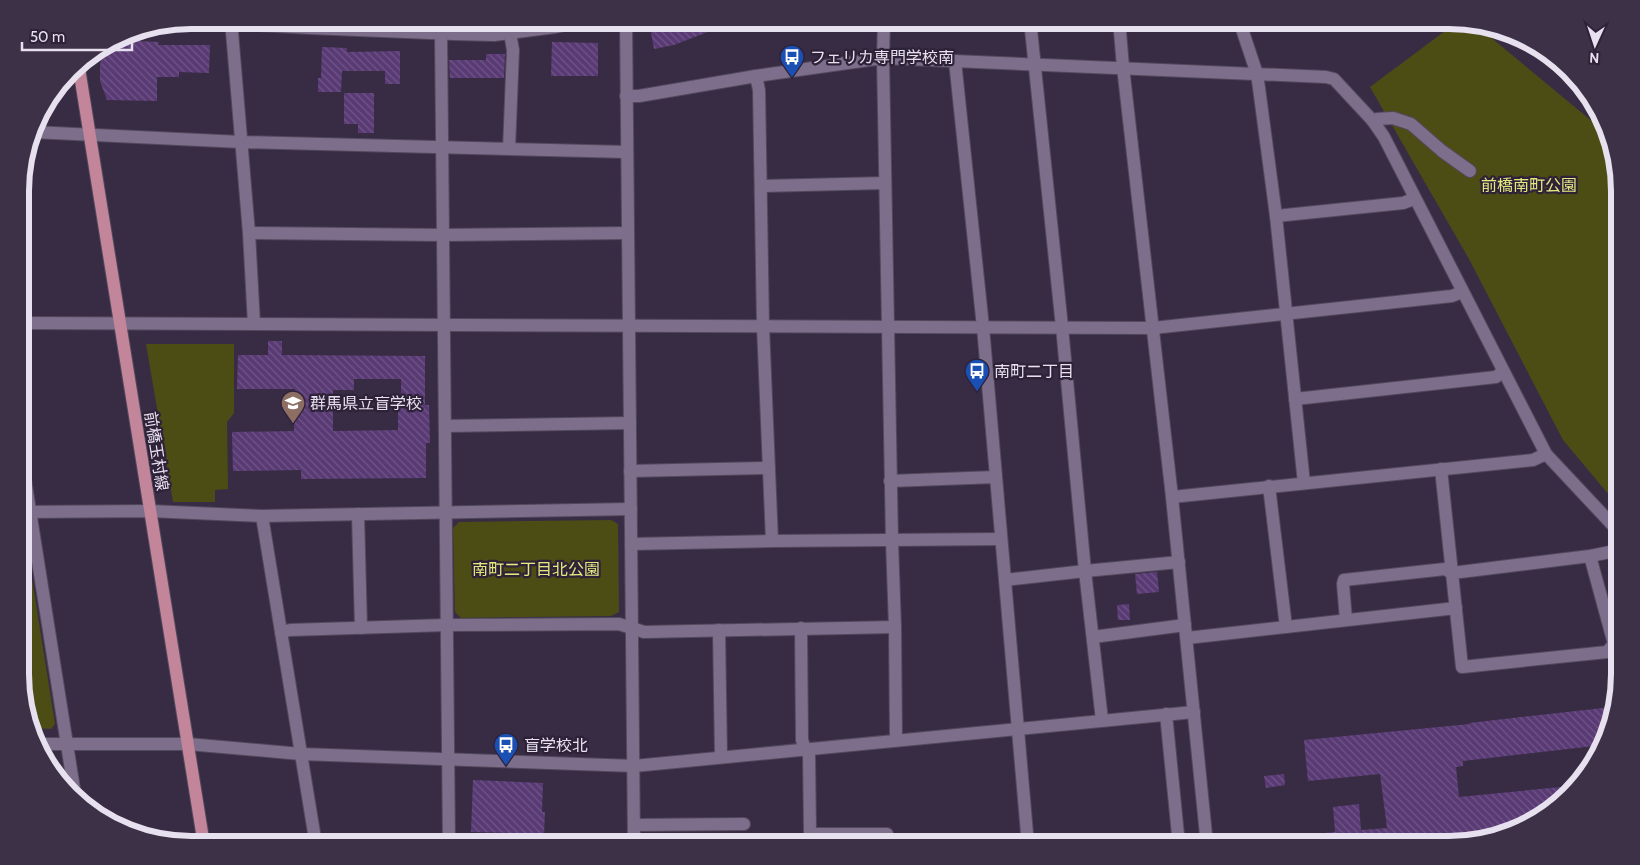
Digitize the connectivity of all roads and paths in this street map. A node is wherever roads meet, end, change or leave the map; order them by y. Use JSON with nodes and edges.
{"nodes":[{"id":1,"x":232,"y":29,"type":"edge"},
{"id":2,"x":376,"y":29,"type":"edge"},
{"id":3,"x":541,"y":29,"type":"edge"},
{"id":4,"x":626,"y":29,"type":"edge"},
{"id":5,"x":884,"y":29,"type":"edge"},
{"id":6,"x":1031,"y":29,"type":"edge"},
{"id":7,"x":1120,"y":29,"type":"edge"},
{"id":8,"x":1242,"y":29,"type":"edge"},
{"id":9,"x":510,"y":33,"type":"junction"},
{"id":10,"x":441,"y":34,"type":"junction"},
{"id":11,"x":883,"y":58,"type":"junction"},
{"id":12,"x":955,"y":61,"type":"junction"},
{"id":13,"x":1034,"y":64,"type":"junction"},
{"id":14,"x":1123,"y":68,"type":"junction"},
{"id":15,"x":80,"y":73,"type":"edge"},
{"id":16,"x":1257,"y":74,"type":"junction"},
{"id":17,"x":756,"y":76,"type":"junction"},
{"id":18,"x":626,"y":96,"type":"junction"},
{"id":19,"x":1373,"y":121,"type":"junction"},
{"id":20,"x":39,"y":132,"type":"edge"},
{"id":21,"x":91,"y":135,"type":"junction"},
{"id":22,"x":241,"y":142,"type":"junction"},
{"id":23,"x":442,"y":148,"type":"junction"},
{"id":24,"x":510,"y":149,"type":"junction"},
{"id":25,"x":627,"y":152,"type":"junction"},
{"id":26,"x":1470,"y":171,"type":"dead end"},
{"id":27,"x":885,"y":183,"type":"junction"},
{"id":28,"x":760,"y":186,"type":"junction"},
{"id":29,"x":1414,"y":200,"type":"junction"},
{"id":30,"x":1276,"y":216,"type":"junction"},
{"id":31,"x":249,"y":233,"type":"junction"},
{"id":32,"x":628,"y":233,"type":"junction"},
{"id":33,"x":443,"y":234,"type":"junction"},
{"id":34,"x":1462,"y":292,"type":"junction"},
{"id":35,"x":1287,"y":314,"type":"junction"},
{"id":36,"x":29,"y":323,"type":"edge"},
{"id":37,"x":120,"y":323,"type":"junction"},
{"id":38,"x":254,"y":324,"type":"junction"},
{"id":39,"x":444,"y":325,"type":"junction"},
{"id":40,"x":629,"y":325,"type":"junction"},
{"id":41,"x":763,"y":326,"type":"junction"},
{"id":42,"x":887,"y":326,"type":"junction"},
{"id":43,"x":983,"y":327,"type":"junction"},
{"id":44,"x":1062,"y":327,"type":"junction"},
{"id":45,"x":1153,"y":328,"type":"junction"},
{"id":46,"x":1504,"y":372,"type":"junction"},
{"id":47,"x":1295,"y":399,"type":"junction"},
{"id":48,"x":630,"y":423,"type":"junction"},
{"id":49,"x":445,"y":426,"type":"junction"},
{"id":50,"x":1546,"y":454,"type":"junction"},
{"id":51,"x":769,"y":468,"type":"junction"},
{"id":52,"x":1441,"y":469,"type":"junction"},
{"id":53,"x":630,"y":471,"type":"junction"},
{"id":54,"x":996,"y":477,"type":"junction"},
{"id":55,"x":890,"y":481,"type":"junction"},
{"id":56,"x":1304,"y":483,"type":"junction"},
{"id":57,"x":1269,"y":486,"type":"junction"},
{"id":58,"x":1172,"y":497,"type":"junction"},
{"id":59,"x":631,"y":509,"type":"junction"},
{"id":60,"x":29,"y":512,"type":"edge"},
{"id":61,"x":150,"y":512,"type":"junction"},
{"id":62,"x":446,"y":513,"type":"junction"},
{"id":63,"x":358,"y":514,"type":"junction"},
{"id":64,"x":262,"y":516,"type":"junction"},
{"id":65,"x":1611,"y":523,"type":"edge"},
{"id":66,"x":29,"y":529,"type":"edge"},
{"id":67,"x":1001,"y":539,"type":"junction"},
{"id":68,"x":772,"y":541,"type":"junction"},
{"id":69,"x":892,"y":541,"type":"junction"},
{"id":70,"x":631,"y":544,"type":"junction"},
{"id":71,"x":1611,"y":552,"type":"edge"},
{"id":72,"x":1590,"y":556,"type":"junction"},
{"id":73,"x":1178,"y":562,"type":"junction"},
{"id":74,"x":1085,"y":570,"type":"junction"},
{"id":75,"x":1452,"y":573,"type":"junction"},
{"id":76,"x":1005,"y":580,"type":"junction"},
{"id":77,"x":1456,"y":608,"type":"junction"},
{"id":78,"x":1346,"y":620,"type":"junction"},
{"id":79,"x":446,"y":625,"type":"junction"},
{"id":80,"x":1185,"y":625,"type":"junction"},
{"id":81,"x":895,"y":626,"type":"junction"},
{"id":82,"x":1286,"y":627,"type":"junction"},
{"id":83,"x":360,"y":628,"type":"junction"},
{"id":84,"x":632,"y":628,"type":"junction"},
{"id":85,"x":801,"y":628,"type":"junction"},
{"id":86,"x":719,"y":630,"type":"junction"},
{"id":87,"x":281,"y":632,"type":"junction"},
{"id":88,"x":1611,"y":633,"type":"edge"},
{"id":89,"x":1093,"y":637,"type":"junction"},
{"id":90,"x":1186,"y":638,"type":"junction"},
{"id":91,"x":1611,"y":647,"type":"edge"},
{"id":92,"x":1194,"y":712,"type":"junction"},
{"id":93,"x":1166,"y":714,"type":"junction"},
{"id":94,"x":1102,"y":720,"type":"junction"},
{"id":95,"x":1018,"y":728,"type":"junction"},
{"id":96,"x":896,"y":740,"type":"junction"},
{"id":97,"x":44,"y":744,"type":"edge"},
{"id":98,"x":188,"y":744,"type":"junction"},
{"id":99,"x":68,"y":745,"type":"junction"},
{"id":100,"x":805,"y":749,"type":"junction"},
{"id":101,"x":302,"y":754,"type":"junction"},
{"id":102,"x":722,"y":757,"type":"junction"},
{"id":103,"x":449,"y":760,"type":"junction"},
{"id":104,"x":634,"y":766,"type":"junction"},
{"id":105,"x":75,"y":788,"type":"edge"},
{"id":106,"x":744,"y":824,"type":"dead end"},
{"id":107,"x":634,"y":825,"type":"junction"},
{"id":108,"x":887,"y":834,"type":"dead end"},
{"id":109,"x":203,"y":836,"type":"edge"},
{"id":110,"x":315,"y":836,"type":"edge"},
{"id":111,"x":449,"y":836,"type":"edge"},
{"id":112,"x":634,"y":836,"type":"edge"},
{"id":113,"x":1027,"y":836,"type":"edge"},
{"id":114,"x":1178,"y":836,"type":"edge"},
{"id":115,"x":1206,"y":836,"type":"edge"}],
"edges":[{"from":1,"to":22,"type":"street"},
{"from":2,"to":10,"type":"street"},
{"from":3,"to":9,"type":"street"},
{"from":4,"to":18,"type":"street"},
{"from":5,"to":11,"type":"street"},
{"from":6,"to":13,"type":"street"},
{"from":7,"to":14,"type":"street"},
{"from":8,"to":16,"type":"street"},
{"from":9,"to":10,"type":"street"},
{"from":9,"to":24,"type":"street"},
{"from":10,"to":23,"type":"street"},
{"from":11,"to":12,"type":"street"},
{"from":11,"to":17,"type":"street"},
{"from":11,"to":27,"type":"street"},
{"from":12,"to":13,"type":"street"},
{"from":12,"to":43,"type":"street"},
{"from":13,"to":14,"type":"street"},
{"from":13,"to":44,"type":"street"},
{"from":14,"to":16,"type":"street"},
{"from":14,"to":45,"type":"street"},
{"from":15,"to":21,"type":"main road","name":"前橋玉村線"},
{"from":16,"to":19,"type":"street"},
{"from":16,"to":30,"type":"street"},
{"from":17,"to":18,"type":"street"},
{"from":17,"to":28,"type":"street"},
{"from":18,"to":25,"type":"street"},
{"from":19,"to":26,"type":"street"},
{"from":19,"to":29,"type":"street"},
{"from":20,"to":21,"type":"street"},
{"from":21,"to":22,"type":"street"},
{"from":21,"to":37,"type":"main road","name":"前橋玉村線"},
{"from":22,"to":23,"type":"street"},
{"from":22,"to":31,"type":"street"},
{"from":23,"to":24,"type":"street"},
{"from":23,"to":33,"type":"street"},
{"from":24,"to":25,"type":"street"},
{"from":25,"to":32,"type":"street"},
{"from":27,"to":28,"type":"street"},
{"from":27,"to":42,"type":"street"},
{"from":28,"to":41,"type":"street"},
{"from":29,"to":30,"type":"street"},
{"from":29,"to":34,"type":"street"},
{"from":30,"to":35,"type":"street"},
{"from":31,"to":33,"type":"street"},
{"from":31,"to":38,"type":"street"},
{"from":32,"to":33,"type":"street"},
{"from":32,"to":40,"type":"street"},
{"from":33,"to":39,"type":"street"},
{"from":34,"to":35,"type":"street"},
{"from":34,"to":46,"type":"street"},
{"from":35,"to":45,"type":"street"},
{"from":35,"to":47,"type":"street"},
{"from":36,"to":37,"type":"street"},
{"from":37,"to":38,"type":"street"},
{"from":37,"to":61,"type":"main road","name":"前橋玉村線"},
{"from":38,"to":39,"type":"street"},
{"from":39,"to":40,"type":"street"},
{"from":39,"to":49,"type":"street"},
{"from":40,"to":41,"type":"street"},
{"from":40,"to":48,"type":"street"},
{"from":41,"to":42,"type":"street"},
{"from":41,"to":51,"type":"street"},
{"from":42,"to":43,"type":"street"},
{"from":42,"to":55,"type":"street"},
{"from":43,"to":44,"type":"street"},
{"from":43,"to":54,"type":"street"},
{"from":44,"to":45,"type":"street"},
{"from":44,"to":74,"type":"street"},
{"from":45,"to":58,"type":"street"},
{"from":46,"to":47,"type":"street"},
{"from":46,"to":50,"type":"street"},
{"from":47,"to":56,"type":"street"},
{"from":48,"to":49,"type":"street"},
{"from":48,"to":53,"type":"street"},
{"from":49,"to":62,"type":"street"},
{"from":50,"to":52,"type":"street"},
{"from":50,"to":65,"type":"street"},
{"from":51,"to":53,"type":"street"},
{"from":51,"to":68,"type":"street"},
{"from":52,"to":56,"type":"street"},
{"from":52,"to":75,"type":"street"},
{"from":53,"to":59,"type":"street"},
{"from":54,"to":55,"type":"street"},
{"from":54,"to":67,"type":"street"},
{"from":55,"to":69,"type":"street"},
{"from":56,"to":57,"type":"street"},
{"from":57,"to":58,"type":"street"},
{"from":57,"to":82,"type":"street"},
{"from":58,"to":73,"type":"street"},
{"from":59,"to":62,"type":"street"},
{"from":59,"to":70,"type":"street"},
{"from":60,"to":61,"type":"street"},
{"from":61,"to":64,"type":"street"},
{"from":61,"to":98,"type":"main road","name":"前橋玉村線"},
{"from":62,"to":63,"type":"street"},
{"from":62,"to":79,"type":"street"},
{"from":63,"to":64,"type":"street"},
{"from":63,"to":83,"type":"street"},
{"from":64,"to":87,"type":"street"},
{"from":66,"to":99,"type":"street"},
{"from":67,"to":69,"type":"street"},
{"from":67,"to":76,"type":"street"},
{"from":68,"to":69,"type":"street"},
{"from":68,"to":70,"type":"street"},
{"from":69,"to":81,"type":"street"},
{"from":70,"to":84,"type":"street"},
{"from":71,"to":72,"type":"street"},
{"from":72,"to":75,"type":"street"},
{"from":72,"to":88,"type":"street"},
{"from":73,"to":74,"type":"street"},
{"from":73,"to":80,"type":"street"},
{"from":74,"to":76,"type":"street"},
{"from":74,"to":89,"type":"street"},
{"from":75,"to":77,"type":"street"},
{"from":75,"to":78,"type":"street"},
{"from":76,"to":95,"type":"street"},
{"from":77,"to":78,"type":"street"},
{"from":77,"to":91,"type":"street"},
{"from":78,"to":82,"type":"street"},
{"from":79,"to":83,"type":"street"},
{"from":79,"to":84,"type":"street"},
{"from":79,"to":103,"type":"street"},
{"from":80,"to":89,"type":"street"},
{"from":80,"to":90,"type":"street"},
{"from":81,"to":85,"type":"street"},
{"from":81,"to":96,"type":"street"},
{"from":82,"to":90,"type":"street"},
{"from":83,"to":87,"type":"street"},
{"from":84,"to":86,"type":"street"},
{"from":84,"to":104,"type":"street"},
{"from":85,"to":86,"type":"street"},
{"from":85,"to":100,"type":"street"},
{"from":86,"to":102,"type":"street"},
{"from":87,"to":101,"type":"street"},
{"from":89,"to":94,"type":"street"},
{"from":90,"to":92,"type":"street"},
{"from":92,"to":93,"type":"street"},
{"from":92,"to":115,"type":"street"},
{"from":93,"to":94,"type":"street"},
{"from":93,"to":114,"type":"street"},
{"from":94,"to":95,"type":"street"},
{"from":95,"to":96,"type":"street"},
{"from":95,"to":113,"type":"street"},
{"from":96,"to":100,"type":"street"},
{"from":97,"to":99,"type":"street"},
{"from":98,"to":99,"type":"street"},
{"from":98,"to":101,"type":"street"},
{"from":98,"to":109,"type":"main road","name":"前橋玉村線"},
{"from":99,"to":105,"type":"street"},
{"from":100,"to":102,"type":"street"},
{"from":100,"to":108,"type":"street"},
{"from":101,"to":103,"type":"street"},
{"from":101,"to":110,"type":"street"},
{"from":102,"to":104,"type":"street"},
{"from":103,"to":104,"type":"street"},
{"from":103,"to":111,"type":"street"},
{"from":104,"to":107,"type":"street"},
{"from":106,"to":107,"type":"street"},
{"from":107,"to":112,"type":"street"}]}
